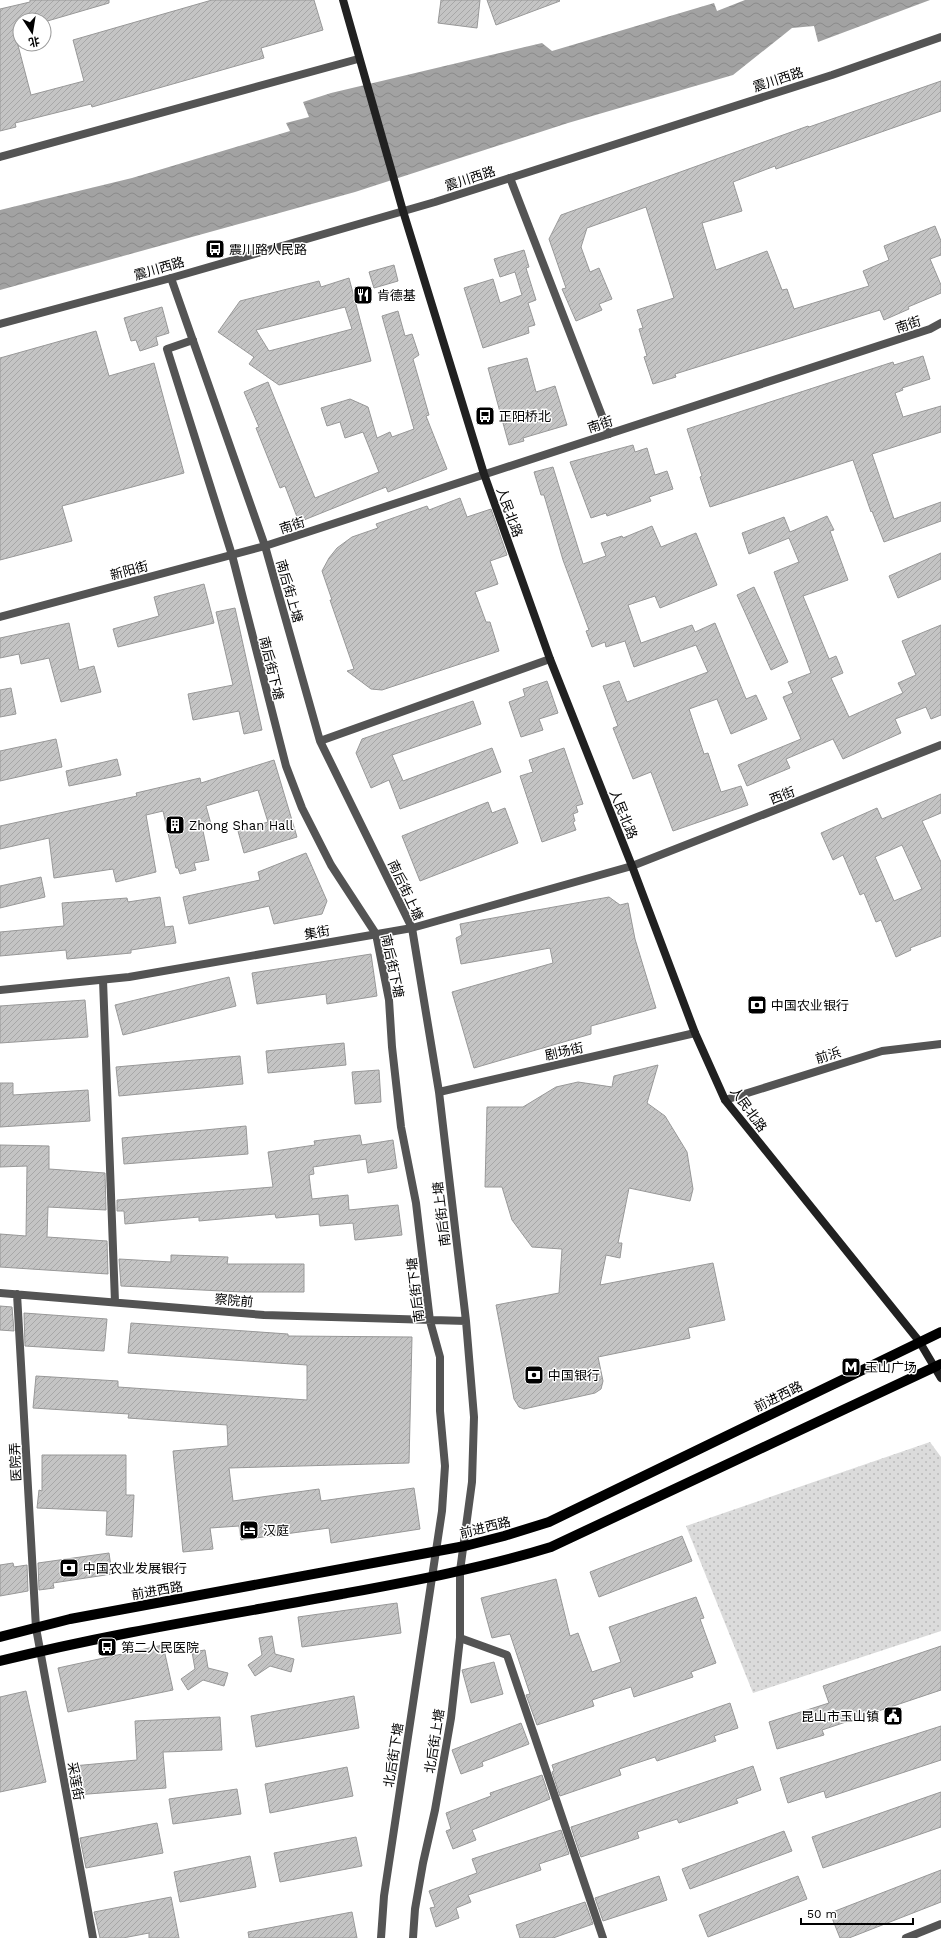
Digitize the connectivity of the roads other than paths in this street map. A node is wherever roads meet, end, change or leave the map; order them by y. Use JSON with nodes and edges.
{"nodes":[{"id":1,"x":343,"y":0,"type":"edge"},
{"id":2,"x":941,"y":37,"type":"edge"},
{"id":3,"x":358,"y":59,"type":"junction"},
{"id":4,"x":0,"y":157,"type":"edge"},
{"id":5,"x":510,"y":178,"type":"junction"},
{"id":6,"x":403,"y":211,"type":"junction"},
{"id":7,"x":171,"y":278,"type":"junction"},
{"id":8,"x":941,"y":323,"type":"edge"},
{"id":9,"x":0,"y":324,"type":"edge"},
{"id":10,"x":193,"y":340,"type":"junction"},
{"id":11,"x":609,"y":434,"type":"junction"},
{"id":12,"x":484,"y":474,"type":"junction"},
{"id":13,"x":265,"y":546,"type":"junction"},
{"id":14,"x":232,"y":555,"type":"junction"},
{"id":15,"x":0,"y":617,"type":"edge"},
{"id":16,"x":550,"y":659,"type":"junction"},
{"id":17,"x":320,"y":741,"type":"junction"},
{"id":18,"x":941,"y":745,"type":"edge"},
{"id":19,"x":632,"y":866,"type":"junction"},
{"id":20,"x":412,"y":928,"type":"junction"},
{"id":21,"x":376,"y":934,"type":"junction"},
{"id":22,"x":103,"y":980,"type":"junction"},
{"id":23,"x":0,"y":990,"type":"edge"},
{"id":24,"x":695,"y":1033,"type":"junction"},
{"id":25,"x":941,"y":1044,"type":"edge"},
{"id":26,"x":439,"y":1092,"type":"junction"},
{"id":27,"x":725,"y":1100,"type":"junction"},
{"id":28,"x":0,"y":1293,"type":"edge"},
{"id":29,"x":17,"y":1294,"type":"junction"},
{"id":30,"x":114,"y":1302,"type":"junction"},
{"id":31,"x":430,"y":1321,"type":"junction"},
{"id":32,"x":466,"y":1321,"type":"junction"},
{"id":33,"x":941,"y":1332,"type":"edge"},
{"id":34,"x":920,"y":1341,"type":"junction"},
{"id":35,"x":938,"y":1366,"type":"edge"},
{"id":36,"x":941,"y":1378,"type":"edge"},
{"id":37,"x":465,"y":1546,"type":"junction"},
{"id":38,"x":437,"y":1551,"type":"junction"},
{"id":39,"x":460,"y":1571,"type":"junction"},
{"id":40,"x":432,"y":1576,"type":"junction"},
{"id":41,"x":36,"y":1628,"type":"junction"},
{"id":42,"x":0,"y":1637,"type":"edge"},
{"id":43,"x":460,"y":1638,"type":"junction"},
{"id":44,"x":40,"y":1651,"type":"junction"},
{"id":45,"x":0,"y":1661,"type":"edge"},
{"id":46,"x":941,"y":1924,"type":"edge"},
{"id":47,"x":93,"y":1938,"type":"edge"},
{"id":48,"x":381,"y":1938,"type":"edge"},
{"id":49,"x":413,"y":1938,"type":"edge"},
{"id":50,"x":603,"y":1938,"type":"edge"},
{"id":51,"x":906,"y":1938,"type":"edge"}],
"edges":[{"from":1,"to":3,"type":"main road","name":"人民北路"},
{"from":2,"to":5,"type":"street","name":"震川西路"},
{"from":3,"to":4,"type":"street"},
{"from":3,"to":6,"type":"main road","name":"人民北路"},
{"from":5,"to":6,"type":"street","name":"震川西路"},
{"from":5,"to":11,"type":"street"},
{"from":6,"to":7,"type":"street","name":"震川西路"},
{"from":6,"to":12,"type":"main road","name":"人民北路"},
{"from":7,"to":9,"type":"street","name":"震川西路"},
{"from":7,"to":10,"type":"street","name":"南后街上塘"},
{"from":8,"to":11,"type":"street","name":"南街"},
{"from":10,"to":13,"type":"street","name":"南后街上塘"},
{"from":10,"to":14,"type":"street","name":"南后街下塘"},
{"from":11,"to":12,"type":"street","name":"南街"},
{"from":12,"to":13,"type":"street","name":"南街"},
{"from":12,"to":16,"type":"main road","name":"人民北路"},
{"from":13,"to":14,"type":"street","name":"新阳街"},
{"from":13,"to":17,"type":"street","name":"南后街上塘"},
{"from":14,"to":15,"type":"street","name":"新阳街"},
{"from":14,"to":21,"type":"street","name":"南后街下塘"},
{"from":16,"to":17,"type":"street"},
{"from":16,"to":19,"type":"main road","name":"人民北路"},
{"from":17,"to":20,"type":"street","name":"南后街上塘"},
{"from":18,"to":19,"type":"street","name":"西街"},
{"from":19,"to":20,"type":"street","name":"集街"},
{"from":19,"to":24,"type":"main road","name":"人民北路"},
{"from":20,"to":21,"type":"street","name":"集街"},
{"from":20,"to":26,"type":"street","name":"南后街上塘"},
{"from":21,"to":22,"type":"street","name":"集街"},
{"from":21,"to":31,"type":"street","name":"南后街下塘"},
{"from":22,"to":23,"type":"street","name":"集街"},
{"from":22,"to":30,"type":"street"},
{"from":24,"to":26,"type":"street","name":"剧场街"},
{"from":24,"to":27,"type":"main road","name":"人民北路"},
{"from":25,"to":27,"type":"street","name":"前浜"},
{"from":26,"to":32,"type":"street","name":"南后街上塘"},
{"from":27,"to":34,"type":"main road","name":"人民北路"},
{"from":28,"to":29,"type":"street","name":"察院前"},
{"from":29,"to":30,"type":"street","name":"察院前"},
{"from":29,"to":41,"type":"street","name":"医院弄"},
{"from":30,"to":31,"type":"street","name":"察院前"},
{"from":31,"to":32,"type":"street","name":"察院前"},
{"from":31,"to":38,"type":"street","name":"南后街下塘"},
{"from":32,"to":37,"type":"street","name":"南后街上塘"},
{"from":33,"to":34,"type":"main road","name":"前进西路"},
{"from":34,"to":35,"type":"main road","name":"人民北路"},
{"from":34,"to":37,"type":"main road","name":"前进西路"},
{"from":35,"to":36,"type":"main road","name":"人民北路"},
{"from":35,"to":39,"type":"main road"},
{"from":37,"to":38,"type":"main road","name":"前进西路"},
{"from":37,"to":39,"type":"street","name":"北后街上塘"},
{"from":38,"to":40,"type":"street","name":"南后街下塘"},
{"from":38,"to":41,"type":"main road","name":"前进西路"},
{"from":39,"to":40,"type":"main road"},
{"from":39,"to":43,"type":"street","name":"北后街上塘"},
{"from":40,"to":44,"type":"main road"},
{"from":40,"to":48,"type":"street","name":"北后街下塘"},
{"from":41,"to":42,"type":"main road","name":"前进西路"},
{"from":41,"to":44,"type":"street","name":"采莲街"},
{"from":43,"to":49,"type":"street","name":"北后街上塘"},
{"from":43,"to":50,"type":"street"},
{"from":44,"to":45,"type":"main road"},
{"from":44,"to":47,"type":"street","name":"采莲街"},
{"from":46,"to":51,"type":"street"}]}
